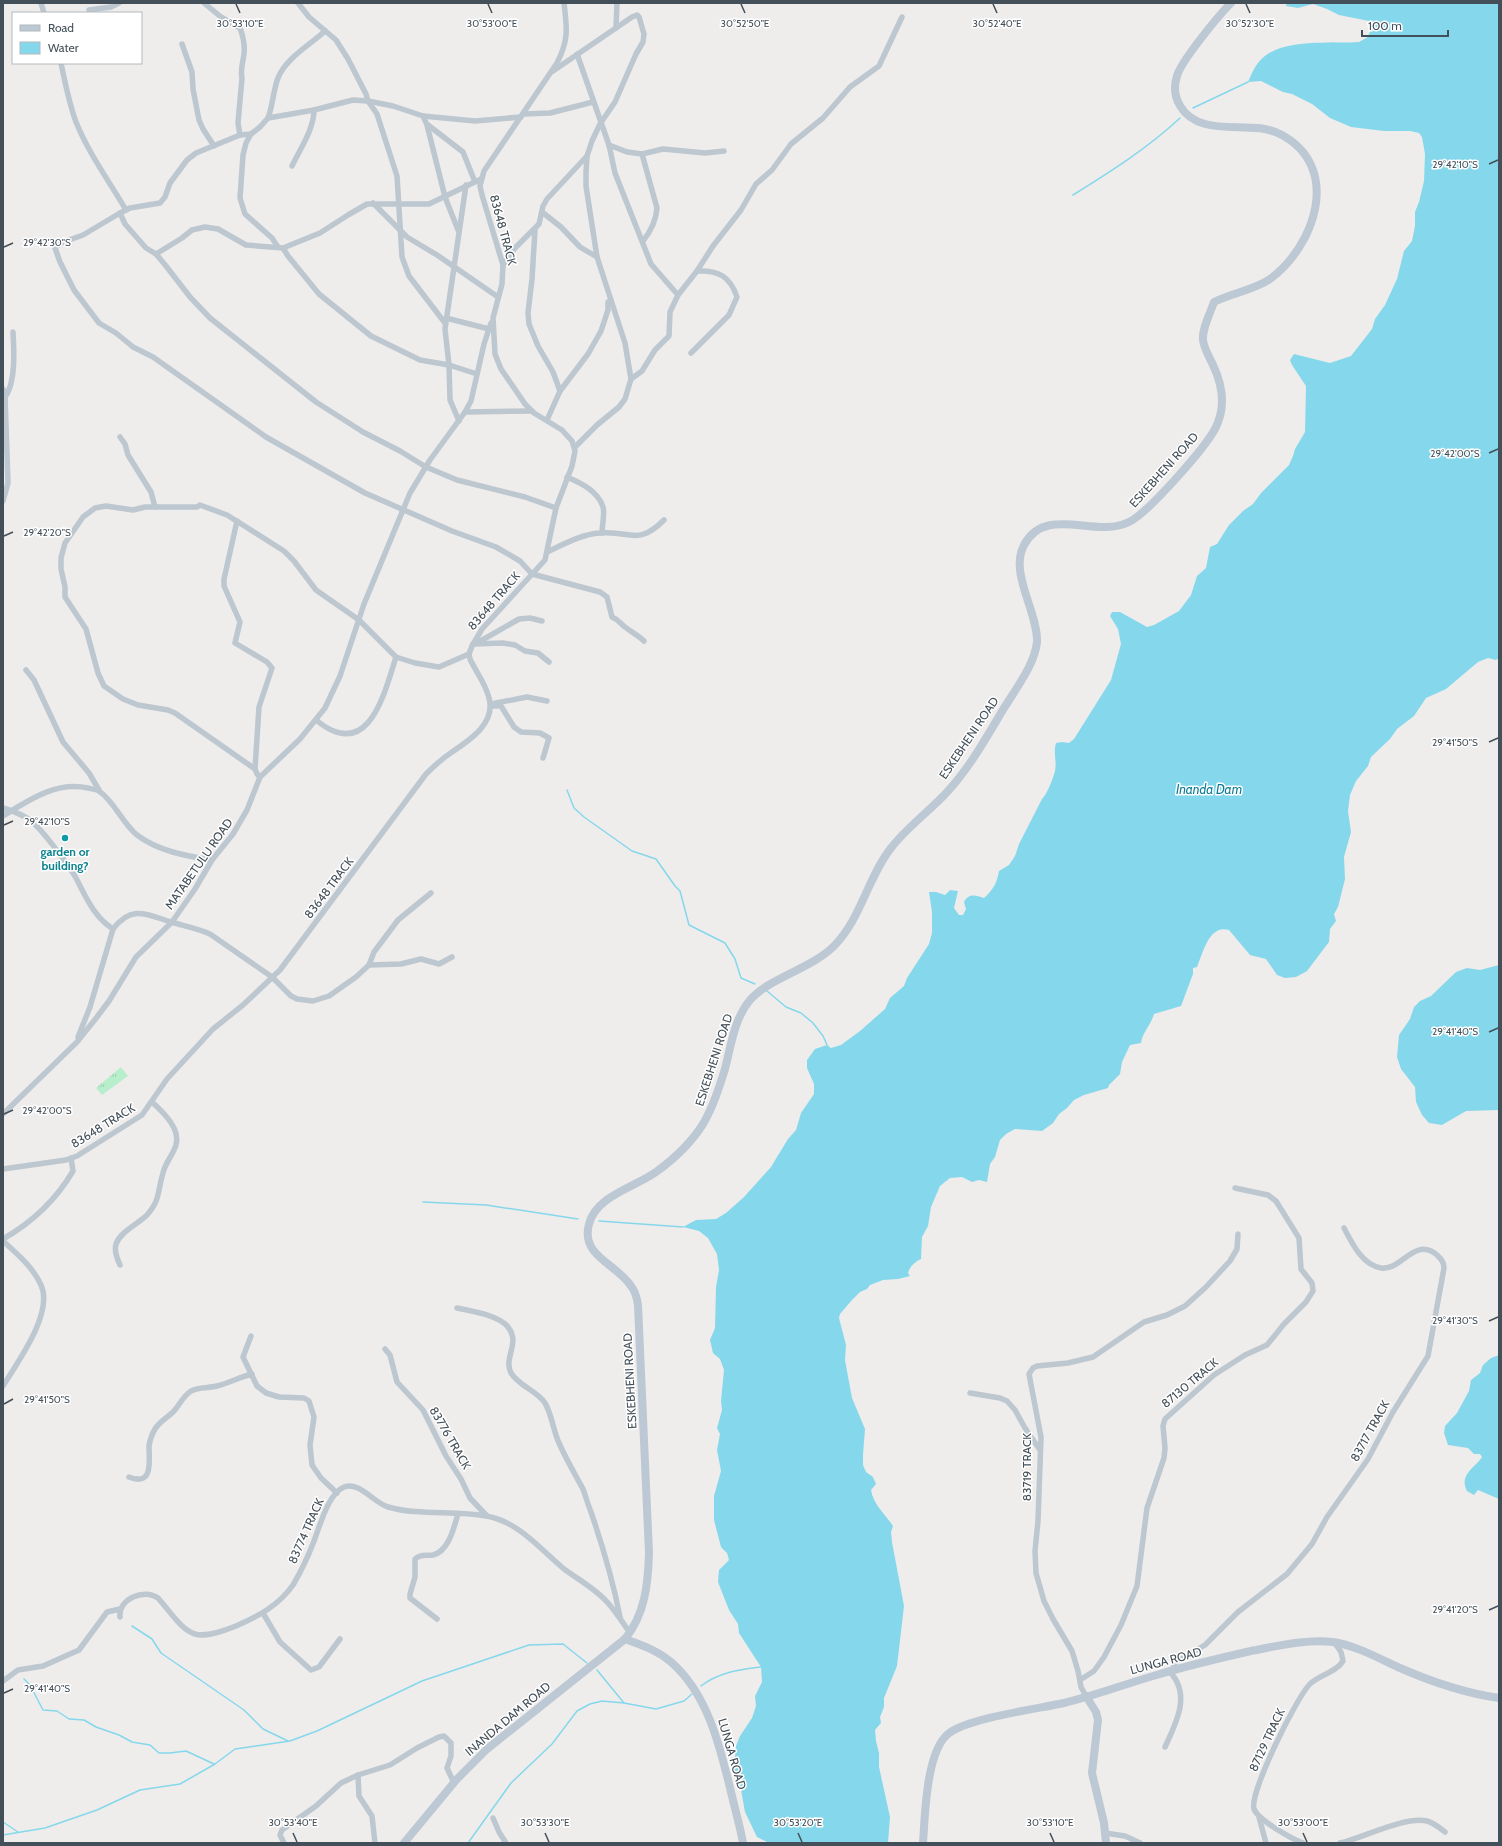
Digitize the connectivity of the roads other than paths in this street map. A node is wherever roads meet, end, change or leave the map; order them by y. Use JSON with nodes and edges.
{"nodes":[{"id":1,"x":118,"y":3,"type":"edge"},
{"id":2,"x":204,"y":3,"type":"edge"},
{"id":3,"x":298,"y":3,"type":"edge"},
{"id":4,"x":564,"y":3,"type":"edge"},
{"id":5,"x":617,"y":3,"type":"edge"},
{"id":6,"x":1231,"y":3,"type":"edge"},
{"id":7,"x":89,"y":10,"type":"dead end"},
{"id":8,"x":902,"y":17,"type":"dead end"},
{"id":9,"x":616,"y":28,"type":"junction"},
{"id":10,"x":325,"y":31,"type":"junction"},
{"id":11,"x":182,"y":44,"type":"dead end"},
{"id":12,"x":577,"y":54,"type":"junction"},
{"id":13,"x":60,"y":64,"type":"edge"},
{"id":14,"x":550,"y":73,"type":"junction"},
{"id":15,"x":368,"y":101,"type":"junction"},
{"id":16,"x":593,"y":102,"type":"junction"},
{"id":17,"x":314,"y":110,"type":"junction"},
{"id":18,"x":423,"y":116,"type":"junction"},
{"id":19,"x":522,"y":116,"type":"junction"},
{"id":20,"x":268,"y":118,"type":"junction"},
{"id":21,"x":600,"y":124,"type":"junction"},
{"id":22,"x":427,"y":125,"type":"junction"},
{"id":23,"x":251,"y":134,"type":"junction"},
{"id":24,"x":240,"y":135,"type":"junction"},
{"id":25,"x":609,"y":145,"type":"junction"},
{"id":26,"x":214,"y":146,"type":"junction"},
{"id":27,"x":724,"y":151,"type":"dead end"},
{"id":28,"x":642,"y":154,"type":"junction"},
{"id":29,"x":587,"y":156,"type":"junction"},
{"id":30,"x":292,"y":166,"type":"dead end"},
{"id":31,"x":478,"y":180,"type":"junction"},
{"id":32,"x":466,"y":185,"type":"junction"},
{"id":33,"x":445,"y":197,"type":"junction"},
{"id":34,"x":399,"y":203,"type":"junction"},
{"id":35,"x":373,"y":204,"type":"junction"},
{"id":36,"x":126,"y":210,"type":"junction"},
{"id":37,"x":542,"y":212,"type":"junction"},
{"id":38,"x":120,"y":213,"type":"junction"},
{"id":39,"x":535,"y":230,"type":"junction"},
{"id":40,"x":401,"y":231,"type":"junction"},
{"id":41,"x":459,"y":231,"type":"junction"},
{"id":42,"x":643,"y":241,"type":"junction"},
{"id":43,"x":280,"y":248,"type":"junction"},
{"id":44,"x":156,"y":254,"type":"junction"},
{"id":45,"x":597,"y":257,"type":"junction"},
{"id":46,"x":504,"y":265,"type":"junction"},
{"id":47,"x":455,"y":269,"type":"junction"},
{"id":48,"x":697,"y":271,"type":"junction"},
{"id":49,"x":678,"y":294,"type":"junction"},
{"id":50,"x":608,"y":295,"type":"junction"},
{"id":51,"x":498,"y":297,"type":"junction"},
{"id":52,"x":493,"y":318,"type":"junction"},
{"id":53,"x":446,"y":321,"type":"junction"},
{"id":54,"x":489,"y":329,"type":"junction"},
{"id":55,"x":13,"y":332,"type":"dead end"},
{"id":56,"x":692,"y":353,"type":"dead end"},
{"id":57,"x":449,"y":365,"type":"junction"},
{"id":58,"x":477,"y":374,"type":"junction"},
{"id":59,"x":631,"y":379,"type":"junction"},
{"id":60,"x":3,"y":388,"type":"edge"},
{"id":61,"x":560,"y":391,"type":"junction"},
{"id":62,"x":5,"y":397,"type":"junction"},
{"id":63,"x":532,"y":411,"type":"junction"},
{"id":64,"x":465,"y":412,"type":"junction"},
{"id":65,"x":547,"y":420,"type":"junction"},
{"id":66,"x":459,"y":421,"type":"junction"},
{"id":67,"x":120,"y":436,"type":"dead end"},
{"id":68,"x":575,"y":447,"type":"junction"},
{"id":69,"x":426,"y":467,"type":"junction"},
{"id":70,"x":567,"y":478,"type":"junction"},
{"id":71,"x":3,"y":501,"type":"edge"},
{"id":72,"x":155,"y":507,"type":"junction"},
{"id":73,"x":556,"y":508,"type":"junction"},
{"id":74,"x":403,"y":511,"type":"junction"},
{"id":75,"x":664,"y":520,"type":"dead end"},
{"id":76,"x":237,"y":521,"type":"junction"},
{"id":77,"x":602,"y":533,"type":"junction"},
{"id":78,"x":547,"y":552,"type":"junction"},
{"id":79,"x":532,"y":574,"type":"junction"},
{"id":80,"x":359,"y":620,"type":"junction"},
{"id":81,"x":542,"y":621,"type":"dead end"},
{"id":82,"x":644,"y":641,"type":"dead end"},
{"id":83,"x":473,"y":644,"type":"junction"},
{"id":84,"x":469,"y":654,"type":"junction"},
{"id":85,"x":396,"y":656,"type":"junction"},
{"id":86,"x":548,"y":662,"type":"dead end"},
{"id":87,"x":26,"y":670,"type":"dead end"},
{"id":88,"x":547,"y":701,"type":"dead end"},
{"id":89,"x":491,"y":705,"type":"junction"},
{"id":90,"x":316,"y":720,"type":"junction"},
{"id":91,"x":543,"y":758,"type":"dead end"},
{"id":92,"x":256,"y":769,"type":"junction"},
{"id":93,"x":260,"y":777,"type":"junction"},
{"id":94,"x":99,"y":790,"type":"junction"},
{"id":95,"x":3,"y":808,"type":"edge"},
{"id":96,"x":12,"y":810,"type":"junction"},
{"id":97,"x":3,"y":816,"type":"edge"},
{"id":98,"x":212,"y":860,"type":"junction"},
{"id":99,"x":431,"y":893,"type":"dead end"},
{"id":100,"x":172,"y":922,"type":"junction"},
{"id":101,"x":113,"y":929,"type":"junction"},
{"id":102,"x":452,"y":957,"type":"dead end"},
{"id":103,"x":369,"y":965,"type":"junction"},
{"id":104,"x":272,"y":977,"type":"junction"},
{"id":105,"x":77,"y":1042,"type":"junction"},
{"id":106,"x":152,"y":1102,"type":"junction"},
{"id":107,"x":3,"y":1114,"type":"edge"},
{"id":108,"x":71,"y":1158,"type":"junction"},
{"id":109,"x":3,"y":1169,"type":"edge"},
{"id":110,"x":1235,"y":1188,"type":"dead end"},
{"id":111,"x":1344,"y":1228,"type":"dead end"},
{"id":112,"x":1238,"y":1234,"type":"dead end"},
{"id":113,"x":3,"y":1240,"type":"edge"},
{"id":114,"x":120,"y":1265,"type":"dead end"},
{"id":115,"x":457,"y":1308,"type":"dead end"},
{"id":116,"x":251,"y":1336,"type":"dead end"},
{"id":117,"x":385,"y":1349,"type":"dead end"},
{"id":118,"x":252,"y":1374,"type":"junction"},
{"id":119,"x":3,"y":1386,"type":"edge"},
{"id":120,"x":970,"y":1393,"type":"dead end"},
{"id":121,"x":1040,"y":1450,"type":"junction"},
{"id":122,"x":128,"y":1477,"type":"dead end"},
{"id":123,"x":337,"y":1493,"type":"junction"},
{"id":124,"x":458,"y":1514,"type":"junction"},
{"id":125,"x":487,"y":1516,"type":"junction"},
{"id":126,"x":120,"y":1609,"type":"junction"},
{"id":127,"x":264,"y":1613,"type":"junction"},
{"id":128,"x":120,"y":1617,"type":"dead end"},
{"id":129,"x":437,"y":1619,"type":"dead end"},
{"id":130,"x":620,"y":1620,"type":"junction"},
{"id":131,"x":637,"y":1622,"type":"joint"},
{"id":132,"x":627,"y":1636,"type":"junction"},
{"id":133,"x":340,"y":1639,"type":"dead end"},
{"id":134,"x":1334,"y":1642,"type":"junction"},
{"id":135,"x":1171,"y":1671,"type":"junction"},
{"id":136,"x":1080,"y":1680,"type":"junction"},
{"id":137,"x":3,"y":1681,"type":"edge"},
{"id":138,"x":1086,"y":1696,"type":"junction"},
{"id":139,"x":1499,"y":1698,"type":"edge"},
{"id":140,"x":1164,"y":1747,"type":"dead end"},
{"id":141,"x":358,"y":1775,"type":"junction"},
{"id":142,"x":454,"y":1783,"type":"junction"},
{"id":143,"x":1259,"y":1817,"type":"junction"},
{"id":144,"x":493,"y":1818,"type":"dead end"},
{"id":145,"x":1445,"y":1832,"type":"dead end"},
{"id":146,"x":1105,"y":1833,"type":"junction"},
{"id":147,"x":284,"y":1843,"type":"edge"},
{"id":148,"x":375,"y":1843,"type":"edge"},
{"id":149,"x":404,"y":1843,"type":"edge"},
{"id":150,"x":506,"y":1843,"type":"edge"},
{"id":151,"x":742,"y":1843,"type":"edge"},
{"id":152,"x":923,"y":1843,"type":"edge"},
{"id":153,"x":1106,"y":1843,"type":"edge"},
{"id":154,"x":1140,"y":1843,"type":"edge"},
{"id":155,"x":1266,"y":1843,"type":"edge"},
{"id":156,"x":1303,"y":1843,"type":"edge"},
{"id":157,"x":1340,"y":1843,"type":"edge"}],
"edges":[{"from":1,"to":7,"type":"street"},
{"from":2,"to":24,"type":"street"},
{"from":3,"to":10,"type":"street"},
{"from":4,"to":14,"type":"street"},
{"from":5,"to":9,"type":"street"},
{"from":6,"to":131,"type":"street","name":"ESKEBHENI ROAD"},
{"from":8,"to":48,"type":"street"},
{"from":9,"to":12,"type":"street"},
{"from":9,"to":21,"type":"street"},
{"from":10,"to":15,"type":"street"},
{"from":10,"to":20,"type":"street"},
{"from":11,"to":26,"type":"street"},
{"from":12,"to":14,"type":"street"},
{"from":12,"to":16,"type":"street"},
{"from":13,"to":36,"type":"street"},
{"from":14,"to":19,"type":"street"},
{"from":15,"to":17,"type":"street"},
{"from":15,"to":18,"type":"street"},
{"from":15,"to":34,"type":"street"},
{"from":16,"to":19,"type":"street"},
{"from":16,"to":21,"type":"street"},
{"from":17,"to":20,"type":"street"},
{"from":17,"to":30,"type":"street"},
{"from":18,"to":19,"type":"street"},
{"from":18,"to":22,"type":"street"},
{"from":19,"to":31,"type":"street"},
{"from":20,"to":23,"type":"street"},
{"from":21,"to":25,"type":"street"},
{"from":21,"to":29,"type":"street"},
{"from":22,"to":31,"type":"street","name":"83648 TRACK"},
{"from":22,"to":33,"type":"street"},
{"from":23,"to":24,"type":"street"},
{"from":23,"to":43,"type":"street"},
{"from":24,"to":26,"type":"street"},
{"from":25,"to":28,"type":"street"},
{"from":25,"to":42,"type":"street"},
{"from":26,"to":36,"type":"street"},
{"from":27,"to":28,"type":"street"},
{"from":28,"to":42,"type":"street"},
{"from":29,"to":37,"type":"street"},
{"from":29,"to":45,"type":"street"},
{"from":31,"to":32,"type":"street"},
{"from":31,"to":46,"type":"street","name":"83648 TRACK"},
{"from":32,"to":33,"type":"street"},
{"from":32,"to":41,"type":"street"},
{"from":33,"to":34,"type":"street"},
{"from":33,"to":41,"type":"street"},
{"from":34,"to":35,"type":"street"},
{"from":34,"to":40,"type":"street"},
{"from":35,"to":40,"type":"street"},
{"from":35,"to":43,"type":"street"},
{"from":36,"to":38,"type":"street"},
{"from":37,"to":39,"type":"street"},
{"from":37,"to":45,"type":"street"},
{"from":38,"to":44,"type":"street"},
{"from":38,"to":74,"type":"street"},
{"from":39,"to":46,"type":"street"},
{"from":39,"to":61,"type":"street"},
{"from":40,"to":47,"type":"street"},
{"from":40,"to":53,"type":"street"},
{"from":41,"to":47,"type":"street"},
{"from":42,"to":49,"type":"street"},
{"from":43,"to":44,"type":"street"},
{"from":43,"to":57,"type":"street"},
{"from":44,"to":69,"type":"street"},
{"from":45,"to":50,"type":"street"},
{"from":46,"to":51,"type":"street","name":"83648 TRACK"},
{"from":47,"to":51,"type":"street"},
{"from":47,"to":53,"type":"street"},
{"from":48,"to":49,"type":"street"},
{"from":48,"to":56,"type":"street"},
{"from":49,"to":59,"type":"street"},
{"from":50,"to":59,"type":"street"},
{"from":50,"to":61,"type":"street"},
{"from":51,"to":52,"type":"street","name":"83648 TRACK"},
{"from":52,"to":54,"type":"street","name":"MATABETULU ROAD"},
{"from":52,"to":63,"type":"street","name":"83648 TRACK"},
{"from":53,"to":54,"type":"street"},
{"from":53,"to":57,"type":"street"},
{"from":54,"to":58,"type":"street","name":"MATABETULU ROAD"},
{"from":55,"to":62,"type":"street"},
{"from":57,"to":58,"type":"street"},
{"from":57,"to":66,"type":"street"},
{"from":58,"to":64,"type":"street","name":"MATABETULU ROAD"},
{"from":59,"to":68,"type":"street"},
{"from":60,"to":62,"type":"street"},
{"from":61,"to":65,"type":"street"},
{"from":62,"to":71,"type":"street"},
{"from":63,"to":64,"type":"street"},
{"from":63,"to":65,"type":"street","name":"83648 TRACK"},
{"from":64,"to":66,"type":"street","name":"MATABETULU ROAD"},
{"from":65,"to":68,"type":"street","name":"83648 TRACK"},
{"from":66,"to":69,"type":"street","name":"MATABETULU ROAD"},
{"from":67,"to":72,"type":"street"},
{"from":68,"to":70,"type":"street","name":"83648 TRACK"},
{"from":69,"to":73,"type":"street"},
{"from":69,"to":74,"type":"street","name":"MATABETULU ROAD"},
{"from":70,"to":73,"type":"street","name":"83648 TRACK"},
{"from":70,"to":77,"type":"street"},
{"from":72,"to":76,"type":"street"},
{"from":72,"to":92,"type":"street"},
{"from":73,"to":78,"type":"street","name":"83648 TRACK"},
{"from":74,"to":79,"type":"street"},
{"from":74,"to":80,"type":"street","name":"MATABETULU ROAD"},
{"from":75,"to":77,"type":"street"},
{"from":76,"to":80,"type":"street"},
{"from":76,"to":92,"type":"street"},
{"from":77,"to":78,"type":"street"},
{"from":78,"to":79,"type":"street","name":"83648 TRACK"},
{"from":79,"to":82,"type":"street"},
{"from":79,"to":83,"type":"street","name":"83648 TRACK"},
{"from":80,"to":85,"type":"street"},
{"from":80,"to":90,"type":"street","name":"MATABETULU ROAD"},
{"from":81,"to":83,"type":"street"},
{"from":83,"to":84,"type":"street","name":"83648 TRACK"},
{"from":83,"to":86,"type":"street"},
{"from":84,"to":85,"type":"street"},
{"from":84,"to":89,"type":"street"},
{"from":85,"to":90,"type":"street"},
{"from":87,"to":94,"type":"street"},
{"from":88,"to":89,"type":"street"},
{"from":89,"to":91,"type":"street"},
{"from":89,"to":104,"type":"street","name":"83648 TRACK"},
{"from":90,"to":93,"type":"street","name":"MATABETULU ROAD"},
{"from":92,"to":93,"type":"street"},
{"from":93,"to":98,"type":"street","name":"MATABETULU ROAD"},
{"from":94,"to":96,"type":"street"},
{"from":94,"to":98,"type":"street"},
{"from":95,"to":96,"type":"street"},
{"from":96,"to":97,"type":"street"},
{"from":96,"to":101,"type":"street"},
{"from":98,"to":100,"type":"street","name":"MATABETULU ROAD"},
{"from":99,"to":103,"type":"street"},
{"from":100,"to":101,"type":"street"},
{"from":100,"to":104,"type":"street"},
{"from":100,"to":105,"type":"street","name":"MATABETULU ROAD"},
{"from":101,"to":105,"type":"street"},
{"from":102,"to":103,"type":"street"},
{"from":103,"to":104,"type":"street"},
{"from":104,"to":106,"type":"street","name":"83648 TRACK"},
{"from":105,"to":107,"type":"street","name":"MATABETULU ROAD"},
{"from":106,"to":108,"type":"street","name":"83648 TRACK"},
{"from":106,"to":114,"type":"street"},
{"from":108,"to":109,"type":"street","name":"83648 TRACK"},
{"from":108,"to":113,"type":"street"},
{"from":110,"to":136,"type":"street","name":"87130 TRACK"},
{"from":111,"to":135,"type":"street","name":"83717 TRACK"},
{"from":112,"to":121,"type":"street","name":"83719 TRACK"},
{"from":113,"to":119,"type":"street"},
{"from":115,"to":130,"type":"street"},
{"from":116,"to":118,"type":"street"},
{"from":117,"to":125,"type":"street","name":"83776 TRACK"},
{"from":118,"to":122,"type":"street"},
{"from":118,"to":123,"type":"street"},
{"from":120,"to":121,"type":"street"},
{"from":121,"to":136,"type":"street","name":"83719 TRACK"},
{"from":123,"to":124,"type":"street","name":"83774 TRACK"},
{"from":123,"to":127,"type":"street","name":"83774 TRACK"},
{"from":124,"to":125,"type":"street","name":"83774 TRACK"},
{"from":124,"to":129,"type":"street"},
{"from":125,"to":130,"type":"street","name":"83774 TRACK"},
{"from":126,"to":127,"type":"street","name":"83774 TRACK"},
{"from":126,"to":128,"type":"street"},
{"from":126,"to":137,"type":"street","name":"83774 TRACK"},
{"from":127,"to":133,"type":"street"},
{"from":130,"to":132,"type":"street","name":"83774 TRACK"},
{"from":131,"to":132,"type":"street","name":"INANDA DAM ROAD"},
{"from":132,"to":142,"type":"street","name":"INANDA DAM ROAD"},
{"from":132,"to":151,"type":"street","name":"LUNGA ROAD"},
{"from":134,"to":135,"type":"street","name":"LUNGA ROAD"},
{"from":134,"to":139,"type":"street","name":"LUNGA ROAD"},
{"from":134,"to":143,"type":"street","name":"87129 TRACK"},
{"from":135,"to":138,"type":"street","name":"LUNGA ROAD"},
{"from":135,"to":140,"type":"street"},
{"from":136,"to":138,"type":"street","name":"83719 TRACK"},
{"from":138,"to":146,"type":"street"},
{"from":138,"to":152,"type":"street","name":"LUNGA ROAD"},
{"from":141,"to":142,"type":"street"},
{"from":141,"to":147,"type":"street"},
{"from":141,"to":148,"type":"street"},
{"from":142,"to":149,"type":"street","name":"INANDA DAM ROAD"},
{"from":143,"to":155,"type":"street"},
{"from":143,"to":156,"type":"street"},
{"from":144,"to":150,"type":"street"},
{"from":145,"to":157,"type":"street"},
{"from":146,"to":153,"type":"street"},
{"from":146,"to":154,"type":"street"}]}
